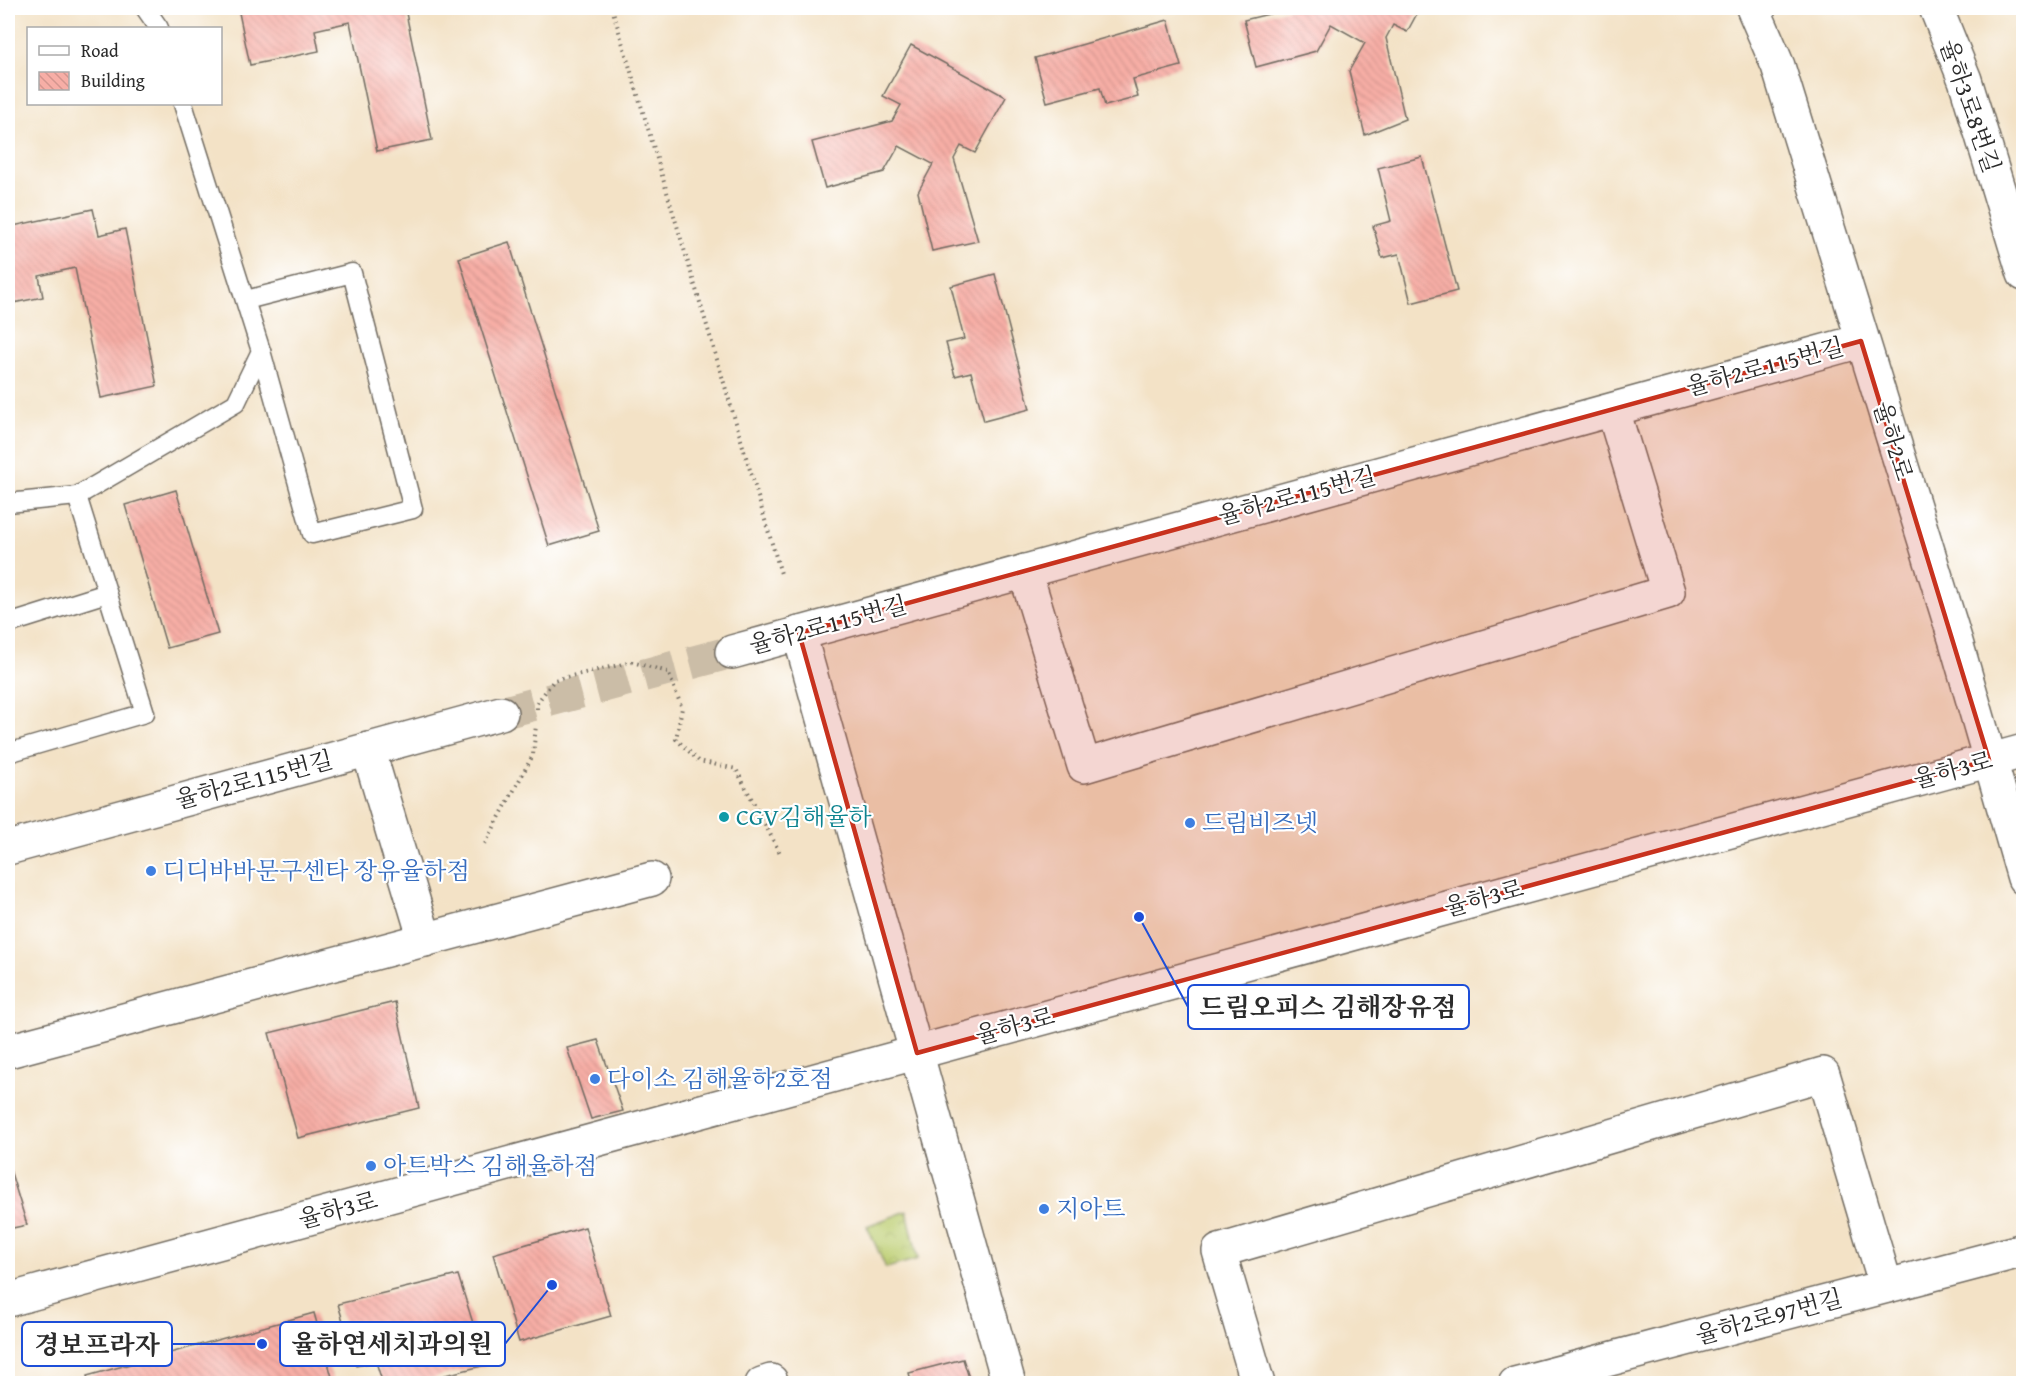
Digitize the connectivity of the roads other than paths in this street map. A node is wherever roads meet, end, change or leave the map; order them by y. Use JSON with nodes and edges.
{"nodes":[{"id":1,"x":144,"y":8,"type":"edge"},
{"id":2,"x":1752,"y":8,"type":"edge"},
{"id":3,"x":1936,"y":8,"type":"edge"},
{"id":4,"x":158,"y":27,"type":"edge"},
{"id":5,"x":183,"y":105,"type":"edge"},
{"id":6,"x":2024,"y":274,"type":"edge"},
{"id":7,"x":246,"y":300,"type":"junction"},
{"id":8,"x":1861,"y":341,"type":"junction"},
{"id":9,"x":261,"y":351,"type":"junction"},
{"id":10,"x":1613,"y":410,"type":"junction"},
{"id":11,"x":77,"y":496,"type":"junction"},
{"id":12,"x":8,"y":503,"type":"edge"},
{"id":13,"x":1025,"y":571,"type":"junction"},
{"id":14,"x":107,"y":593,"type":"junction"},
{"id":15,"x":8,"y":624,"type":"edge"},
{"id":16,"x":799,"y":633,"type":"junction"},
{"id":17,"x":732,"y":652,"type":"tunnel mouth"},
{"id":18,"x":501,"y":713,"type":"tunnel mouth"},
{"id":19,"x":368,"y":749,"type":"junction"},
{"id":20,"x":2024,"y":751,"type":"edge"},
{"id":21,"x":8,"y":753,"type":"edge"},
{"id":22,"x":1989,"y":760,"type":"junction"},
{"id":23,"x":8,"y":848,"type":"edge"},
{"id":24,"x":2024,"y":878,"type":"edge"},
{"id":25,"x":652,"y":879,"type":"dead end"},
{"id":26,"x":425,"y":940,"type":"junction"},
{"id":27,"x":8,"y":1051,"type":"edge"},
{"id":28,"x":917,"y":1053,"type":"junction"},
{"id":29,"x":2024,"y":1250,"type":"edge"},
{"id":30,"x":1886,"y":1286,"type":"junction"},
{"id":31,"x":8,"y":1300,"type":"edge"},
{"id":32,"x":762,"y":1383,"type":"edge"},
{"id":33,"x":771,"y":1383,"type":"edge"},
{"id":34,"x":1009,"y":1383,"type":"edge"},
{"id":35,"x":1258,"y":1383,"type":"edge"},
{"id":36,"x":1515,"y":1383,"type":"edge"}],
"edges":[{"from":1,"to":4,"type":"lane"},
{"from":2,"to":8,"type":"street","name":"율하2로"},
{"from":3,"to":6,"type":"street","name":"율하3로8번길"},
{"from":5,"to":7,"type":"lane"},
{"from":7,"to":9,"type":"lane"},
{"from":7,"to":9,"type":"lane"},
{"from":8,"to":10,"type":"street","name":"율하2로115번길"},
{"from":8,"to":22,"type":"street","name":"율하2로"},
{"from":9,"to":11,"type":"lane"},
{"from":10,"to":13,"type":"street","name":"율하2로115번길"},
{"from":10,"to":13,"type":"street"},
{"from":11,"to":12,"type":"lane"},
{"from":11,"to":14,"type":"lane"},
{"from":13,"to":16,"type":"street","name":"율하2로115번길"},
{"from":14,"to":15,"type":"lane"},
{"from":14,"to":21,"type":"lane"},
{"from":16,"to":17,"type":"street","name":"율하2로115번길"},
{"from":16,"to":28,"type":"street"},
{"from":18,"to":19,"type":"street","name":"율하2로115번길"},
{"from":19,"to":23,"type":"street","name":"율하2로115번길"},
{"from":19,"to":26,"type":"street"},
{"from":20,"to":22,"type":"street","name":"율하3로"},
{"from":22,"to":24,"type":"street","name":"율하2로"},
{"from":22,"to":28,"type":"street","name":"율하3로"},
{"from":25,"to":26,"type":"street"},
{"from":26,"to":27,"type":"street"},
{"from":28,"to":31,"type":"street","name":"율하3로"},
{"from":28,"to":34,"type":"street"},
{"from":29,"to":30,"type":"street","name":"율하2로97번길"},
{"from":30,"to":35,"type":"street"},
{"from":30,"to":36,"type":"street","name":"율하2로97번길"},
{"from":32,"to":33,"type":"street"}]}
